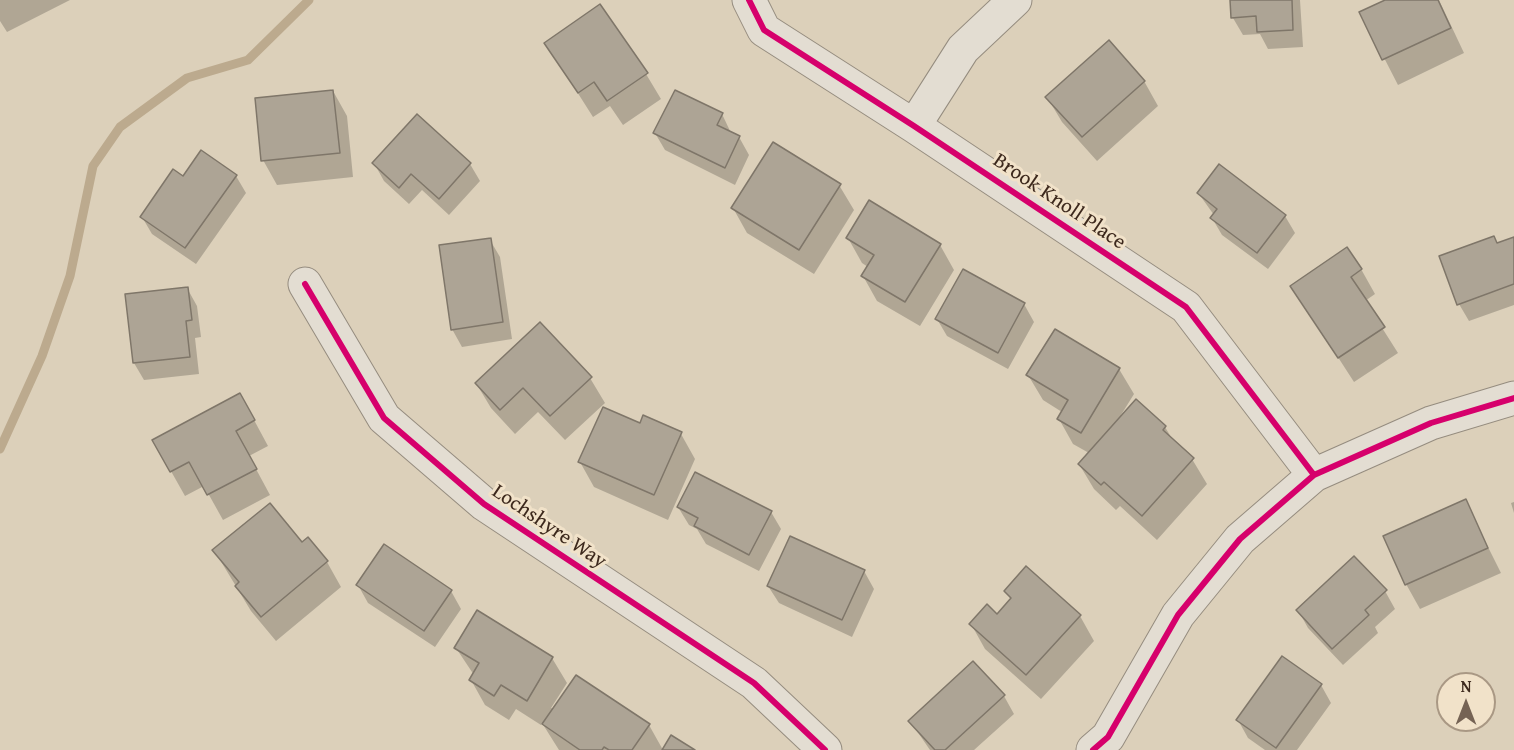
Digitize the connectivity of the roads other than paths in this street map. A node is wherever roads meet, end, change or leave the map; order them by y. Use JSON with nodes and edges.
{"nodes":[{"id":1,"x":749,"y":0,"type":"edge"},
{"id":2,"x":1015,"y":0,"type":"edge"},
{"id":3,"x":914,"y":126,"type":"junction"},
{"id":4,"x":305,"y":284,"type":"dead end"},
{"id":5,"x":1514,"y":398,"type":"edge"},
{"id":6,"x":1314,"y":475,"type":"junction"},
{"id":7,"x":825,"y":750,"type":"edge"},
{"id":8,"x":1093,"y":750,"type":"edge"}],
"edges":[{"from":1,"to":3,"type":"street","name":"Brook Knoll Place"},
{"from":2,"to":3,"type":"street"},
{"from":3,"to":6,"type":"street","name":"Brook Knoll Place"},
{"from":4,"to":7,"type":"street","name":"Lochshyre Way"},
{"from":5,"to":6,"type":"street"},
{"from":6,"to":8,"type":"street"}]}
